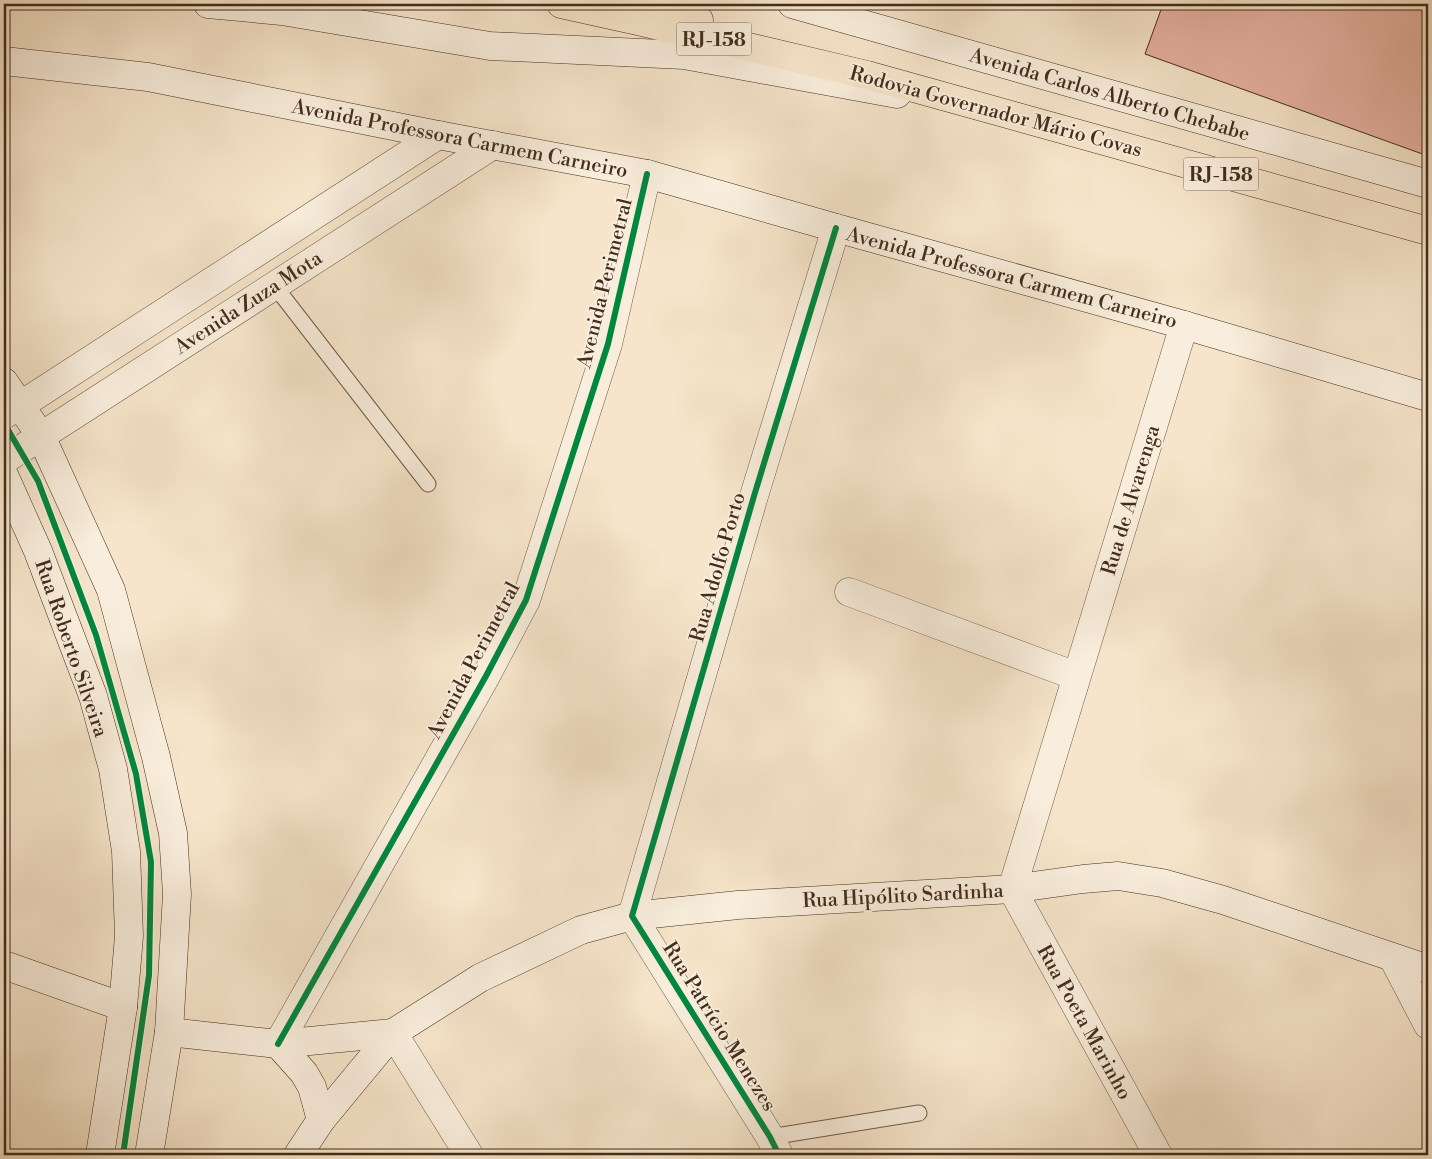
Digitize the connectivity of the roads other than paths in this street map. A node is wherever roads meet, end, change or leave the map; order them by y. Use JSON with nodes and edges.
{"nodes":[{"id":1,"x":208,"y":4,"type":"edge"},
{"id":2,"x":319,"y":4,"type":"edge"},
{"id":3,"x":561,"y":4,"type":"edge"},
{"id":4,"x":656,"y":4,"type":"edge"},
{"id":5,"x":792,"y":4,"type":"edge"},
{"id":6,"x":282,"y":11,"type":"junction"},
{"id":7,"x":4,"y":61,"type":"edge"},
{"id":8,"x":867,"y":75,"type":"junction"},
{"id":9,"x":1014,"y":116,"type":"junction"},
{"id":10,"x":438,"y":135,"type":"junction"},
{"id":11,"x":493,"y":145,"type":"junction"},
{"id":12,"x":647,"y":174,"type":"junction"},
{"id":13,"x":1428,"y":184,"type":"edge"},
{"id":14,"x":836,"y":228,"type":"junction"},
{"id":15,"x":1428,"y":231,"type":"edge"},
{"id":16,"x":274,"y":285,"type":"junction"},
{"id":17,"x":1184,"y":325,"type":"junction"},
{"id":18,"x":4,"y":382,"type":"edge"},
{"id":19,"x":1428,"y":397,"type":"edge"},
{"id":20,"x":12,"y":410,"type":"edge"},
{"id":21,"x":41,"y":436,"type":"junction"},
{"id":22,"x":4,"y":460,"type":"edge"},
{"id":23,"x":4,"y":475,"type":"edge"},
{"id":24,"x":428,"y":484,"type":"dead end"},
{"id":25,"x":849,"y":592,"type":"dead end"},
{"id":26,"x":1076,"y":676,"type":"junction"},
{"id":27,"x":1012,"y":889,"type":"junction"},
{"id":28,"x":632,"y":916,"type":"junction"},
{"id":29,"x":1393,"y":958,"type":"junction"},
{"id":30,"x":4,"y":964,"type":"edge"},
{"id":31,"x":1428,"y":969,"type":"edge"},
{"id":32,"x":123,"y":1007,"type":"junction"},
{"id":33,"x":1428,"y":1025,"type":"edge"},
{"id":34,"x":169,"y":1032,"type":"junction"},
{"id":35,"x":393,"y":1033,"type":"junction"},
{"id":36,"x":278,"y":1044,"type":"junction"},
{"id":37,"x":919,"y":1113,"type":"dead end"},
{"id":38,"x":321,"y":1120,"type":"junction"},
{"id":39,"x":774,"y":1146,"type":"edge"},
{"id":40,"x":100,"y":1155,"type":"edge"},
{"id":41,"x":149,"y":1155,"type":"edge"},
{"id":42,"x":298,"y":1155,"type":"edge"},
{"id":43,"x":469,"y":1155,"type":"edge"},
{"id":44,"x":1158,"y":1155,"type":"edge"}],
"edges":[{"from":1,"to":6,"type":"main road"},
{"from":2,"to":6,"type":"main road"},
{"from":3,"to":8,"type":"highway","name":"Rodovia Governador Mário Covas","number":"RJ-158"},
{"from":4,"to":8,"type":"highway"},
{"from":5,"to":13,"type":"main road","name":"Avenida Carlos Alberto Chebabe"},
{"from":6,"to":9,"type":"main road"},
{"from":7,"to":10,"type":"main road","name":"Avenida Professora Carmem Carneiro"},
{"from":8,"to":9,"type":"highway","name":"Rodovia Governador Mário Covas","number":"RJ-158"},
{"from":9,"to":15,"type":"highway","name":"Rodovia Governador Mário Covas","number":"RJ-158"},
{"from":10,"to":11,"type":"main road","name":"Avenida Professora Carmem Carneiro"},
{"from":10,"to":20,"type":"main road","name":"Avenida Zuza Mota"},
{"from":11,"to":12,"type":"main road","name":"Avenida Professora Carmem Carneiro"},
{"from":11,"to":16,"type":"main road","name":"Avenida Zuza Mota"},
{"from":12,"to":14,"type":"main road","name":"Avenida Professora Carmem Carneiro"},
{"from":12,"to":36,"type":"main road","name":"Avenida Perimetral"},
{"from":14,"to":17,"type":"main road","name":"Avenida Professora Carmem Carneiro"},
{"from":14,"to":28,"type":"main road","name":"Rua Adolfo Porto"},
{"from":16,"to":21,"type":"main road","name":"Avenida Zuza Mota"},
{"from":16,"to":24,"type":"lane"},
{"from":17,"to":19,"type":"main road","name":"Avenida Professora Carmem Carneiro"},
{"from":17,"to":26,"type":"main road","name":"Rua de Alvarenga"},
{"from":18,"to":20,"type":"main road"},
{"from":20,"to":21,"type":"main road"},
{"from":21,"to":22,"type":"main road","name":"Avenida Zuza Mota"},
{"from":21,"to":34,"type":"main road"},
{"from":23,"to":32,"type":"main road","name":"Rua Roberto Silveira"},
{"from":25,"to":26,"type":"main road"},
{"from":26,"to":27,"type":"main road","name":"Rua de Alvarenga"},
{"from":27,"to":28,"type":"main road","name":"Rua Hipólito Sardinha"},
{"from":27,"to":29,"type":"main road","name":"Rua Hipólito Sardinha"},
{"from":27,"to":44,"type":"main road","name":"Rua Poeta Marinho"},
{"from":28,"to":35,"type":"main road","name":"Rua Hipólito Sardinha"},
{"from":28,"to":39,"type":"main road","name":"Rua Patrício Menezes"},
{"from":29,"to":31,"type":"main road","name":"Rua Hipólito Sardinha"},
{"from":29,"to":33,"type":"main road"},
{"from":30,"to":32,"type":"main road"},
{"from":32,"to":40,"type":"main road","name":"Rua Roberto Silveira"},
{"from":34,"to":36,"type":"main road","name":"Rua Hipólito Sardinha"},
{"from":34,"to":41,"type":"main road"},
{"from":35,"to":36,"type":"main road","name":"Rua Hipólito Sardinha"},
{"from":35,"to":38,"type":"main road","name":"Rua Hipólito Sardinha"},
{"from":35,"to":43,"type":"main road"},
{"from":36,"to":38,"type":"main road"},
{"from":37,"to":39,"type":"lane"},
{"from":38,"to":42,"type":"main road","name":"Rua Hipólito Sardinha"}]}
